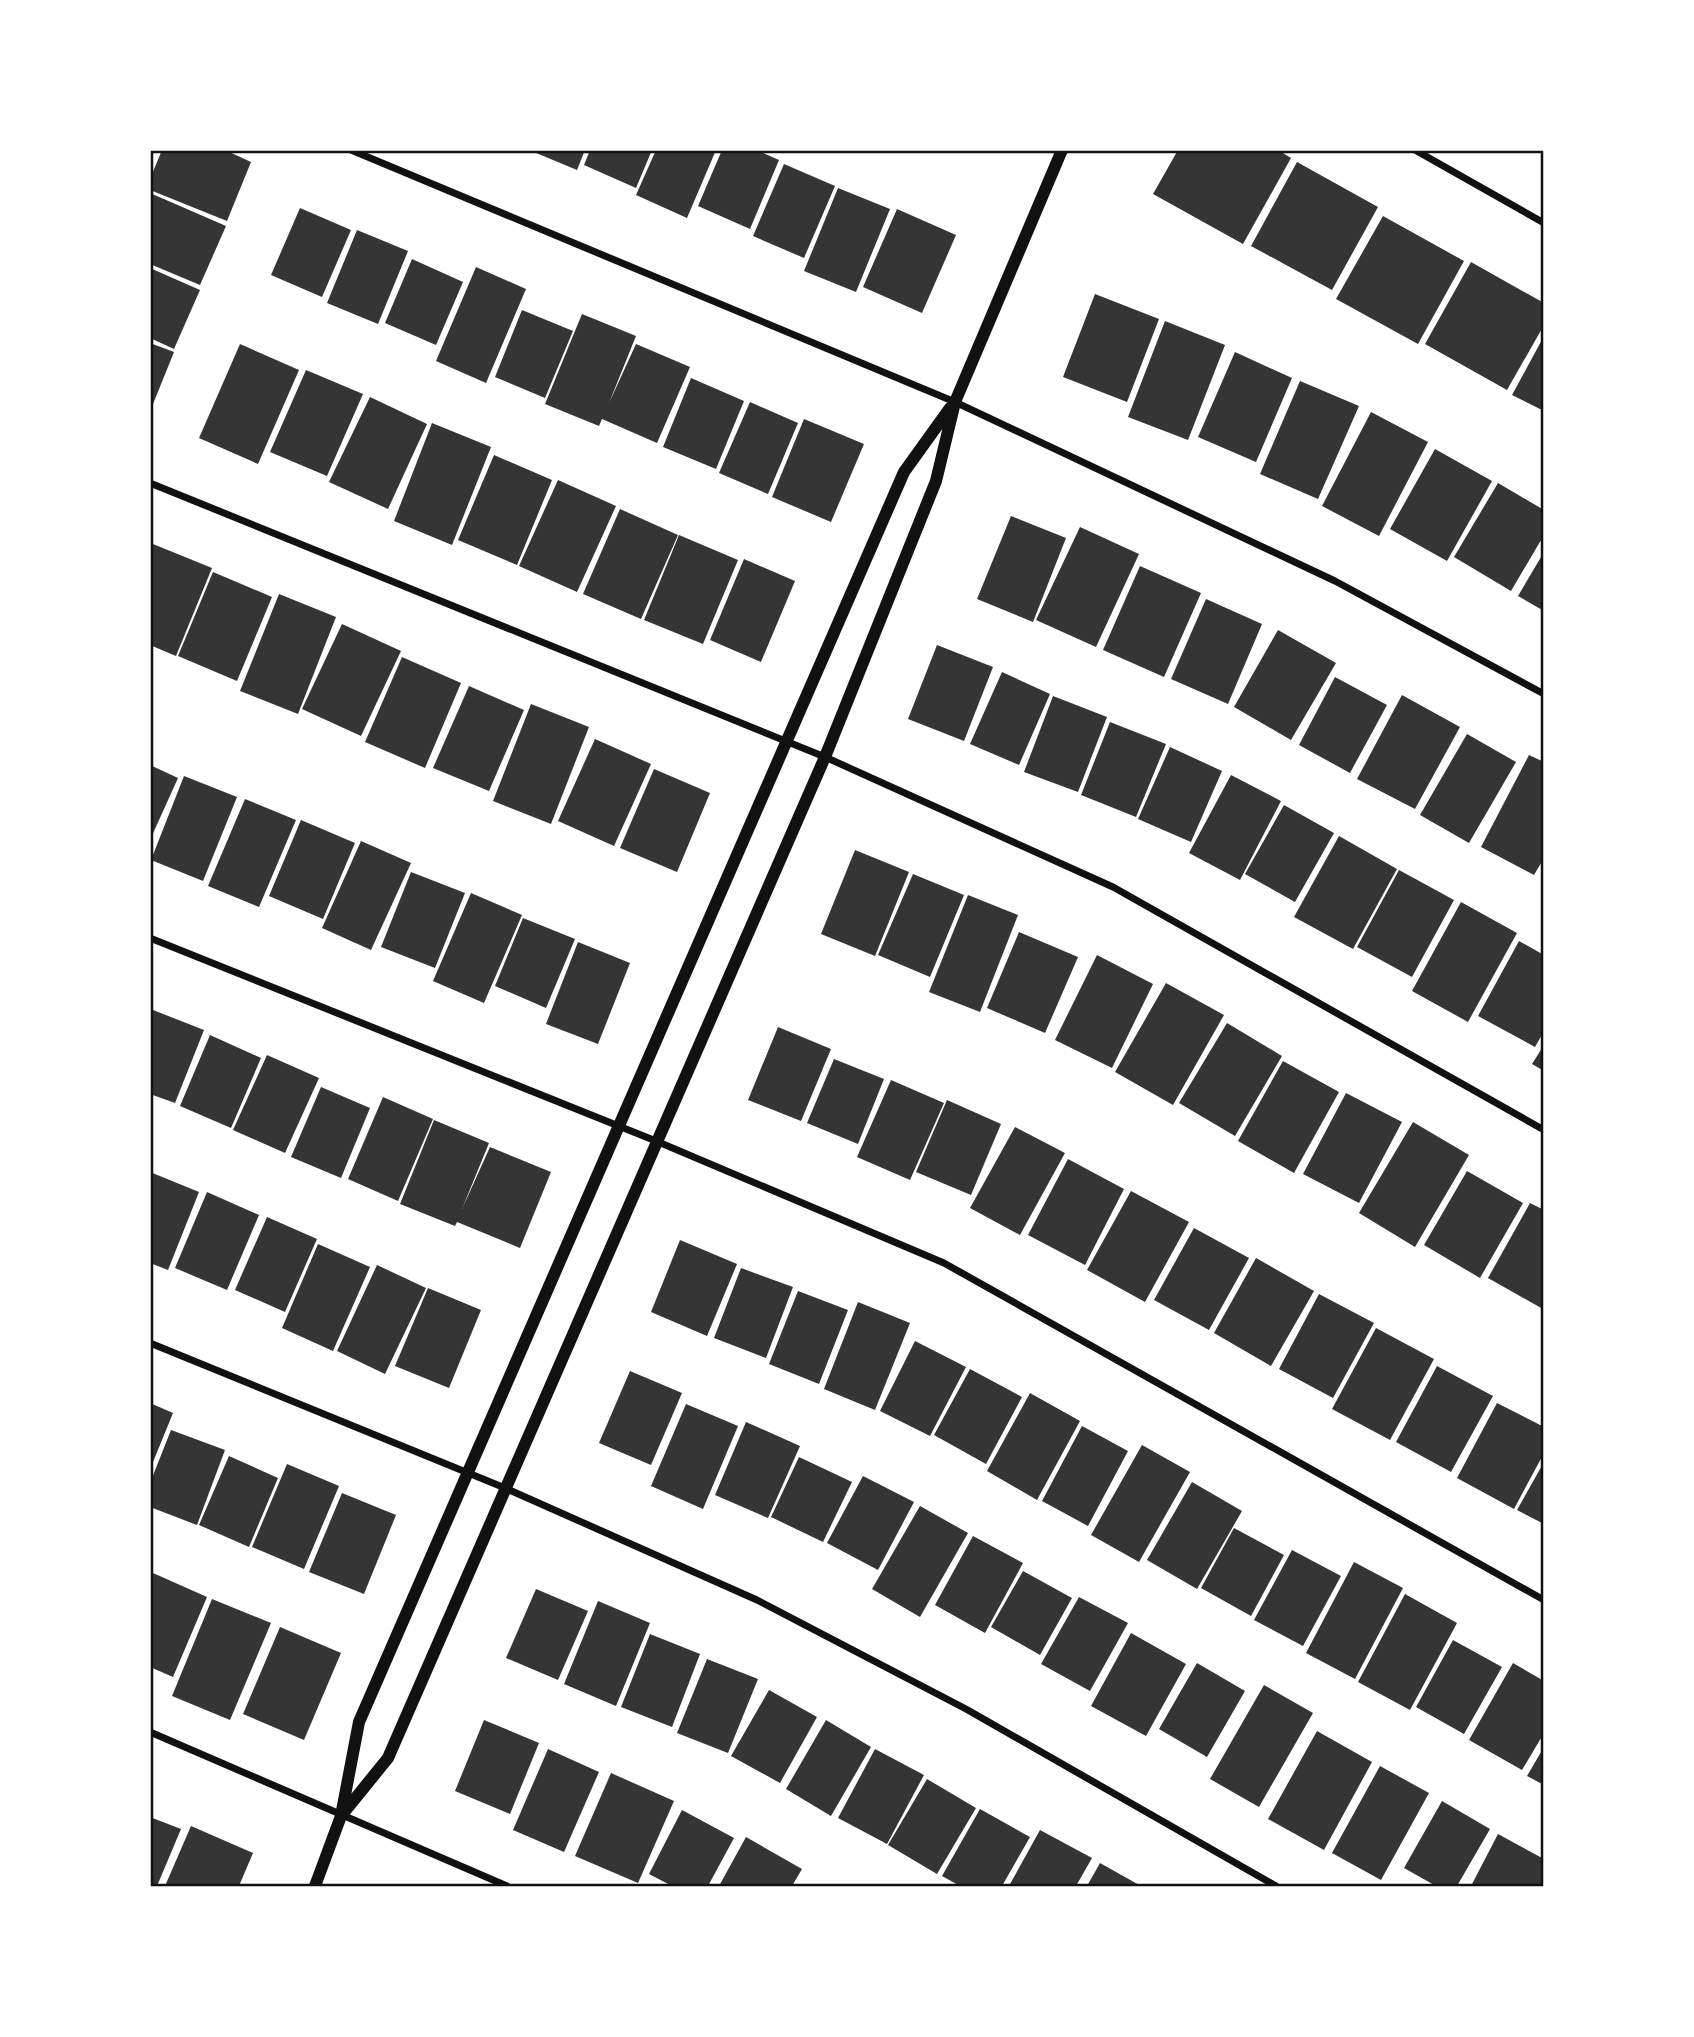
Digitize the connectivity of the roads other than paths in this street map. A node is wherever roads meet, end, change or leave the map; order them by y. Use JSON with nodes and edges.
{"nodes":[{"id":1,"x":351,"y":150,"type":"edge"},
{"id":2,"x":1062,"y":150,"type":"edge"},
{"id":3,"x":1415,"y":150,"type":"edge"},
{"id":4,"x":1544,"y":223,"type":"edge"},
{"id":5,"x":955,"y":402,"type":"junction"},
{"id":6,"x":150,"y":483,"type":"edge"},
{"id":7,"x":1544,"y":694,"type":"edge"},
{"id":8,"x":787,"y":742,"type":"junction"},
{"id":9,"x":825,"y":757,"type":"junction"},
{"id":10,"x":150,"y":938,"type":"edge"},
{"id":11,"x":619,"y":1126,"type":"junction"},
{"id":12,"x":1544,"y":1130,"type":"edge"},
{"id":13,"x":656,"y":1141,"type":"junction"},
{"id":14,"x":150,"y":1343,"type":"edge"},
{"id":15,"x":468,"y":1473,"type":"junction"},
{"id":16,"x":505,"y":1488,"type":"junction"},
{"id":17,"x":1544,"y":1600,"type":"edge"},
{"id":18,"x":150,"y":1732,"type":"edge"},
{"id":19,"x":341,"y":1816,"type":"junction"},
{"id":20,"x":315,"y":1886,"type":"edge"},
{"id":21,"x":507,"y":1886,"type":"edge"},
{"id":22,"x":1276,"y":1886,"type":"edge"}],
"edges":[{"from":1,"to":5,"type":"street"},
{"from":2,"to":5,"type":"street"},
{"from":3,"to":4,"type":"street"},
{"from":5,"to":7,"type":"street"},
{"from":5,"to":8,"type":"street"},
{"from":5,"to":9,"type":"street"},
{"from":6,"to":8,"type":"street"},
{"from":8,"to":9,"type":"street"},
{"from":8,"to":11,"type":"street"},
{"from":9,"to":12,"type":"street"},
{"from":9,"to":13,"type":"street"},
{"from":10,"to":11,"type":"street"},
{"from":11,"to":13,"type":"street"},
{"from":11,"to":15,"type":"street"},
{"from":13,"to":16,"type":"street"},
{"from":13,"to":17,"type":"street"},
{"from":14,"to":15,"type":"street"},
{"from":15,"to":16,"type":"street"},
{"from":15,"to":19,"type":"street"},
{"from":16,"to":19,"type":"street"},
{"from":16,"to":22,"type":"street"},
{"from":18,"to":19,"type":"street"},
{"from":19,"to":20,"type":"street"},
{"from":19,"to":21,"type":"street"}]}
